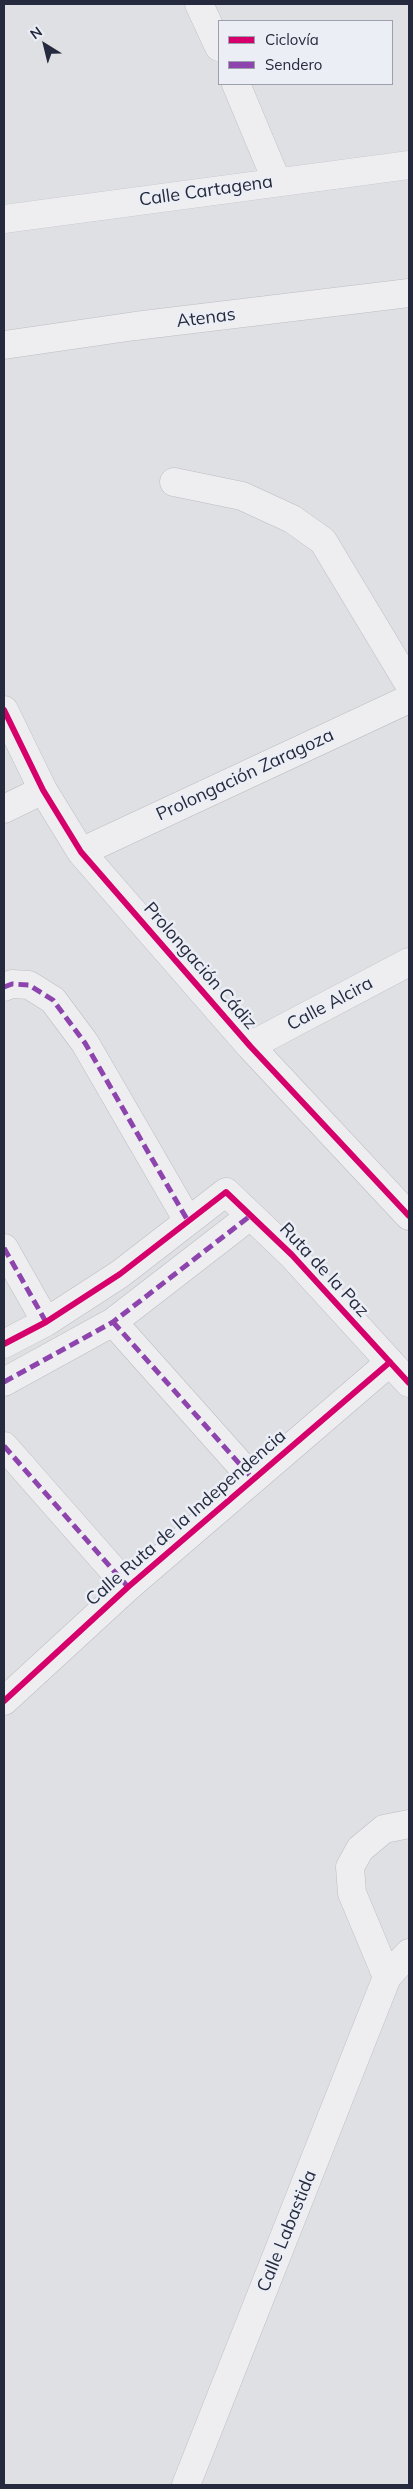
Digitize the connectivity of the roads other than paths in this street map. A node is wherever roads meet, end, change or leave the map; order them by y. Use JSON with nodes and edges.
{"nodes":[{"id":1,"x":199,"y":4,"type":"edge"},
{"id":2,"x":218,"y":45,"type":"edge"},
{"id":3,"x":236,"y":85,"type":"edge"},
{"id":4,"x":409,"y":164,"type":"edge"},
{"id":5,"x":277,"y":182,"type":"junction"},
{"id":6,"x":4,"y":219,"type":"edge"},
{"id":7,"x":409,"y":293,"type":"edge"},
{"id":8,"x":4,"y":345,"type":"edge"},
{"id":9,"x":174,"y":482,"type":"dead end"},
{"id":10,"x":409,"y":684,"type":"edge"},
{"id":11,"x":409,"y":699,"type":"edge"},
{"id":12,"x":4,"y":710,"type":"edge"},
{"id":13,"x":42,"y":790,"type":"junction"},
{"id":14,"x":4,"y":809,"type":"edge"},
{"id":15,"x":81,"y":852,"type":"junction"},
{"id":16,"x":409,"y":962,"type":"edge"},
{"id":17,"x":8,"y":986,"type":"edge"},
{"id":18,"x":250,"y":1046,"type":"junction"},
{"id":19,"x":408,"y":1212,"type":"edge"},
{"id":20,"x":250,"y":1216,"type":"junction"},
{"id":21,"x":188,"y":1221,"type":"junction"},
{"id":22,"x":4,"y":1248,"type":"edge"},
{"id":23,"x":46,"y":1322,"type":"junction"},
{"id":24,"x":113,"y":1322,"type":"junction"},
{"id":25,"x":4,"y":1344,"type":"edge"},
{"id":26,"x":390,"y":1362,"type":"junction"},
{"id":27,"x":4,"y":1382,"type":"edge"},
{"id":28,"x":409,"y":1383,"type":"edge"},
{"id":29,"x":4,"y":1446,"type":"edge"},
{"id":30,"x":253,"y":1479,"type":"junction"},
{"id":31,"x":128,"y":1587,"type":"junction"},
{"id":32,"x":4,"y":1701,"type":"edge"},
{"id":33,"x":409,"y":1824,"type":"edge"},
{"id":34,"x":409,"y":1953,"type":"edge"},
{"id":35,"x":388,"y":1977,"type":"junction"},
{"id":36,"x":186,"y":2485,"type":"edge"}],
"edges":[{"from":1,"to":2,"type":"street"},
{"from":3,"to":5,"type":"street"},
{"from":4,"to":5,"type":"street","name":"Calle Cartagena"},
{"from":5,"to":6,"type":"street","name":"Calle Cartagena"},
{"from":7,"to":8,"type":"street","name":"Atenas"},
{"from":9,"to":10,"type":"street"},
{"from":11,"to":15,"type":"street","name":"Prolongación Zaragoza"},
{"from":12,"to":13,"type":"street","name":"Prolongación Cádiz"},
{"from":13,"to":14,"type":"street"},
{"from":13,"to":15,"type":"street","name":"Prolongación Cádiz"},
{"from":15,"to":18,"type":"street","name":"Prolongación Cádiz"},
{"from":16,"to":18,"type":"street","name":"Calle Alcira"},
{"from":17,"to":21,"type":"street"},
{"from":18,"to":19,"type":"street","name":"Prolongación Cádiz"},
{"from":20,"to":21,"type":"street","name":"Ruta de la Paz"},
{"from":20,"to":24,"type":"street"},
{"from":20,"to":26,"type":"street","name":"Ruta de la Paz"},
{"from":21,"to":23,"type":"street"},
{"from":22,"to":23,"type":"street"},
{"from":23,"to":25,"type":"street"},
{"from":24,"to":27,"type":"street"},
{"from":24,"to":30,"type":"street"},
{"from":26,"to":28,"type":"street","name":"Ruta de la Paz"},
{"from":26,"to":30,"type":"street","name":"Calle Ruta de la Independencia"},
{"from":29,"to":31,"type":"street"},
{"from":30,"to":31,"type":"street","name":"Calle Ruta de la Independencia"},
{"from":31,"to":32,"type":"street","name":"Calle Ruta de la Independencia"},
{"from":33,"to":35,"type":"street"},
{"from":34,"to":35,"type":"street","name":"Calle Labastida"},
{"from":35,"to":36,"type":"street","name":"Calle Labastida"}]}
